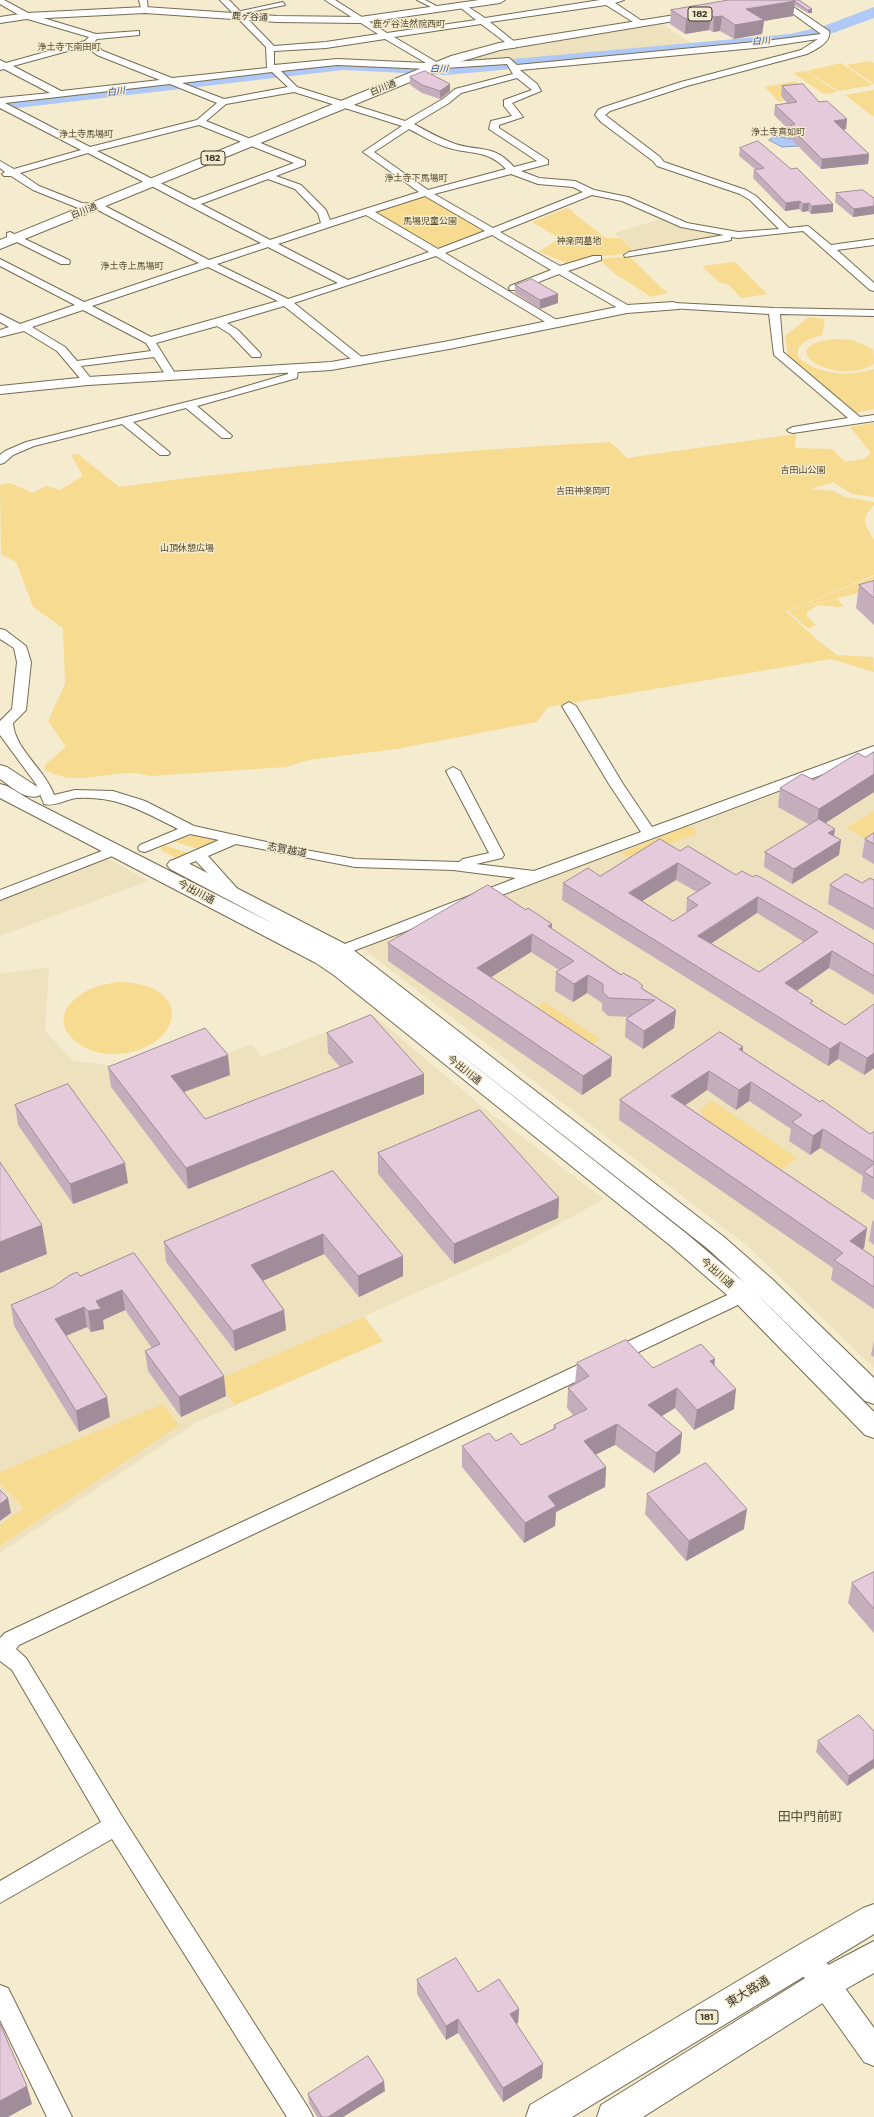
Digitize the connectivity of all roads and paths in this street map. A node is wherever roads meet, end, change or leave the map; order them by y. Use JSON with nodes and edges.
{"nodes":[{"id":1,"x":224,"y":0,"type":"edge"},
{"id":2,"x":329,"y":0,"type":"edge"},
{"id":3,"x":420,"y":0,"type":"edge"},
{"id":4,"x":500,"y":0,"type":"edge"},
{"id":5,"x":620,"y":0,"type":"edge"},
{"id":6,"x":781,"y":0,"type":"edge"},
{"id":7,"x":0,"y":1,"type":"edge"},
{"id":8,"x":606,"y":1,"type":"edge"},
{"id":9,"x":766,"y":3,"type":"edge"},
{"id":10,"x":283,"y":4,"type":"dead end"},
{"id":11,"x":144,"y":5,"type":"edge"},
{"id":12,"x":464,"y":6,"type":"junction"},
{"id":13,"x":439,"y":9,"type":"junction"},
{"id":14,"x":711,"y":10,"type":"edge"},
{"id":15,"x":237,"y":15,"type":"junction"},
{"id":16,"x":27,"y":16,"type":"junction"},
{"id":17,"x":0,"y":20,"type":"edge"},
{"id":18,"x":360,"y":20,"type":"junction"},
{"id":19,"x":484,"y":22,"type":"junction"},
{"id":20,"x":639,"y":22,"type":"junction"},
{"id":21,"x":136,"y":33,"type":"dead end"},
{"id":22,"x":824,"y":33,"type":"junction"},
{"id":23,"x":386,"y":36,"type":"junction"},
{"id":24,"x":91,"y":40,"type":"junction"},
{"id":25,"x":511,"y":43,"type":"junction"},
{"id":26,"x":270,"y":49,"type":"junction"},
{"id":27,"x":2,"y":65,"type":"edge"},
{"id":28,"x":515,"y":68,"type":"junction"},
{"id":29,"x":429,"y":70,"type":"junction"},
{"id":30,"x":275,"y":71,"type":"junction"},
{"id":31,"x":483,"y":71,"type":"dead end"},
{"id":32,"x":174,"y":83,"type":"junction"},
{"id":33,"x":294,"y":89,"type":"junction"},
{"id":34,"x":59,"y":94,"type":"junction"},
{"id":35,"x":223,"y":102,"type":"junction"},
{"id":36,"x":340,"y":103,"type":"junction"},
{"id":37,"x":2,"y":104,"type":"edge"},
{"id":38,"x":200,"y":122,"type":"junction"},
{"id":39,"x":409,"y":125,"type":"junction"},
{"id":40,"x":247,"y":141,"type":"junction"},
{"id":41,"x":88,"y":150,"type":"junction"},
{"id":42,"x":0,"y":164,"type":"edge"},
{"id":43,"x":512,"y":171,"type":"junction"},
{"id":44,"x":14,"y":172,"type":"junction"},
{"id":45,"x":0,"y":176,"type":"edge"},
{"id":46,"x":268,"y":176,"type":"junction"},
{"id":47,"x":149,"y":181,"type":"junction"},
{"id":48,"x":591,"y":192,"type":"junction"},
{"id":49,"x":426,"y":193,"type":"junction"},
{"id":50,"x":193,"y":204,"type":"junction"},
{"id":51,"x":81,"y":206,"type":"junction"},
{"id":52,"x":98,"y":206,"type":"junction"},
{"id":53,"x":366,"y":211,"type":"junction"},
{"id":54,"x":326,"y":224,"type":"junction"},
{"id":55,"x":492,"y":231,"type":"junction"},
{"id":56,"x":787,"y":231,"type":"junction"},
{"id":57,"x":738,"y":235,"type":"junction"},
{"id":58,"x":9,"y":238,"type":"edge"},
{"id":59,"x":268,"y":242,"type":"junction"},
{"id":60,"x":874,"y":242,"type":"edge"},
{"id":61,"x":0,"y":246,"type":"edge"},
{"id":62,"x":829,"y":248,"type":"junction"},
{"id":63,"x":437,"y":252,"type":"junction"},
{"id":64,"x":629,"y":255,"type":"dead end"},
{"id":65,"x":597,"y":258,"type":"dead end"},
{"id":66,"x":0,"y":262,"type":"edge"},
{"id":67,"x":65,"y":262,"type":"dead end"},
{"id":68,"x":206,"y":263,"type":"junction"},
{"id":69,"x":559,"y":270,"type":"junction"},
{"id":70,"x":346,"y":283,"type":"junction"},
{"id":71,"x":874,"y":288,"type":"edge"},
{"id":72,"x":503,"y":293,"type":"junction"},
{"id":73,"x":285,"y":302,"type":"junction"},
{"id":74,"x":83,"y":306,"type":"junction"},
{"id":75,"x":674,"y":306,"type":"joint"},
{"id":76,"x":627,"y":309,"type":"junction"},
{"id":77,"x":774,"y":311,"type":"junction"},
{"id":78,"x":874,"y":313,"type":"edge"},
{"id":79,"x":0,"y":317,"type":"edge"},
{"id":80,"x":219,"y":322,"type":"junction"},
{"id":81,"x":556,"y":324,"type":"junction"},
{"id":82,"x":21,"y":327,"type":"junction"},
{"id":83,"x":0,"y":334,"type":"edge"},
{"id":84,"x":150,"y":341,"type":"junction"},
{"id":85,"x":158,"y":353,"type":"junction"},
{"id":86,"x":256,"y":355,"type":"dead end"},
{"id":87,"x":360,"y":361,"type":"junction"},
{"id":88,"x":75,"y":364,"type":"junction"},
{"id":89,"x":293,"y":370,"type":"junction"},
{"id":90,"x":171,"y":375,"type":"junction"},
{"id":91,"x":88,"y":381,"type":"junction"},
{"id":92,"x":0,"y":390,"type":"edge"},
{"id":93,"x":188,"y":404,"type":"junction"},
{"id":94,"x":874,"y":418,"type":"edge"},
{"id":95,"x":124,"y":420,"type":"junction"},
{"id":96,"x":858,"y":421,"type":"junction"},
{"id":97,"x":793,"y":430,"type":"dead end"},
{"id":98,"x":226,"y":436,"type":"dead end"},
{"id":99,"x":164,"y":453,"type":"dead end"},
{"id":100,"x":0,"y":461,"type":"edge"},
{"id":101,"x":0,"y":632,"type":"edge"},
{"id":102,"x":569,"y":706,"type":"dead end"},
{"id":103,"x":874,"y":750,"type":"edge"},
{"id":104,"x":0,"y":771,"type":"edge"},
{"id":105,"x":453,"y":771,"type":"dead end"},
{"id":106,"x":0,"y":790,"type":"edge"},
{"id":107,"x":49,"y":801,"type":"junction"},
{"id":108,"x":189,"y":829,"type":"junction"},
{"id":109,"x":649,"y":833,"type":"junction"},
{"id":110,"x":234,"y":839,"type":"junction"},
{"id":111,"x":145,"y":848,"type":"junction"},
{"id":112,"x":115,"y":850,"type":"junction"},
{"id":113,"x":198,"y":854,"type":"junction"},
{"id":114,"x":176,"y":864,"type":"junction"},
{"id":115,"x":463,"y":867,"type":"junction"},
{"id":116,"x":534,"y":876,"type":"junction"},
{"id":117,"x":0,"y":895,"type":"edge"},
{"id":118,"x":236,"y":895,"type":"junction"},
{"id":119,"x":331,"y":954,"type":"junction"},
{"id":120,"x":763,"y":1285,"type":"junction"},
{"id":121,"x":743,"y":1295,"type":"junction"},
{"id":122,"x":874,"y":1394,"type":"edge"},
{"id":123,"x":874,"y":1428,"type":"edge"},
{"id":124,"x":0,"y":1650,"type":"edge"},
{"id":125,"x":115,"y":1825,"type":"junction"},
{"id":126,"x":0,"y":1893,"type":"edge"},
{"id":127,"x":874,"y":1918,"type":"edge"},
{"id":128,"x":874,"y":1956,"type":"edge"},
{"id":129,"x":806,"y":1957,"type":"junction"},
{"id":130,"x":826,"y":1983,"type":"junction"},
{"id":131,"x":0,"y":1996,"type":"edge"},
{"id":132,"x":874,"y":2052,"type":"edge"},
{"id":133,"x":60,"y":2117,"type":"edge"},
{"id":134,"x":301,"y":2117,"type":"edge"},
{"id":135,"x":542,"y":2117,"type":"edge"},
{"id":136,"x":613,"y":2117,"type":"edge"}],
"edges":[{"from":1,"to":15,"type":"street"},
{"from":2,"to":18,"type":"street"},
{"from":3,"to":13,"type":"street"},
{"from":4,"to":12,"type":"street","name":"鹿ヶ谷通"},
{"from":5,"to":8,"type":"street"},
{"from":6,"to":9,"type":"main road"},
{"from":6,"to":22,"type":"street"},
{"from":7,"to":16,"type":"street"},
{"from":8,"to":19,"type":"street"},
{"from":8,"to":20,"type":"street"},
{"from":10,"to":15,"type":"street"},
{"from":11,"to":15,"type":"street","name":"鹿ヶ谷通"},
{"from":11,"to":16,"type":"street","name":"鹿ヶ谷通"},
{"from":12,"to":13,"type":"street","name":"鹿ヶ谷通"},
{"from":12,"to":19,"type":"street"},
{"from":13,"to":18,"type":"street","name":"鹿ヶ谷通"},
{"from":14,"to":20,"type":"main road","name":"白川通","number":"182"},
{"from":15,"to":18,"type":"street","name":"鹿ヶ谷通"},
{"from":15,"to":26,"type":"street"},
{"from":16,"to":17,"type":"street","name":"鹿ヶ谷通"},
{"from":16,"to":24,"type":"street"},
{"from":18,"to":23,"type":"street"},
{"from":19,"to":23,"type":"street"},
{"from":19,"to":25,"type":"street"},
{"from":20,"to":25,"type":"main road","name":"白川通","number":"182"},
{"from":21,"to":24,"type":"street"},
{"from":22,"to":28,"type":"street"},
{"from":22,"to":56,"type":"street"},
{"from":23,"to":26,"type":"street"},
{"from":23,"to":29,"type":"street"},
{"from":24,"to":27,"type":"street"},
{"from":24,"to":32,"type":"street"},
{"from":25,"to":29,"type":"main road","name":"白川通","number":"182"},
{"from":26,"to":30,"type":"street"},
{"from":27,"to":34,"type":"street"},
{"from":28,"to":29,"type":"street"},
{"from":28,"to":39,"type":"street"},
{"from":28,"to":43,"type":"street"},
{"from":29,"to":30,"type":"street"},
{"from":29,"to":31,"type":"street"},
{"from":29,"to":36,"type":"main road","name":"白川通","number":"182"},
{"from":30,"to":32,"type":"street"},
{"from":30,"to":33,"type":"street"},
{"from":32,"to":34,"type":"street"},
{"from":32,"to":35,"type":"street"},
{"from":33,"to":35,"type":"street"},
{"from":33,"to":36,"type":"street"},
{"from":34,"to":37,"type":"street"},
{"from":35,"to":38,"type":"street"},
{"from":36,"to":39,"type":"street"},
{"from":36,"to":40,"type":"main road","name":"白川通","number":"182"},
{"from":37,"to":41,"type":"street"},
{"from":38,"to":40,"type":"street"},
{"from":38,"to":41,"type":"street"},
{"from":39,"to":43,"type":"street"},
{"from":39,"to":49,"type":"street"},
{"from":40,"to":46,"type":"street"},
{"from":40,"to":47,"type":"main road","name":"白川通","number":"182"},
{"from":41,"to":44,"type":"street"},
{"from":41,"to":47,"type":"street"},
{"from":42,"to":44,"type":"street"},
{"from":43,"to":48,"type":"street"},
{"from":43,"to":49,"type":"street"},
{"from":44,"to":45,"type":"street"},
{"from":44,"to":51,"type":"street"},
{"from":46,"to":50,"type":"street"},
{"from":46,"to":54,"type":"street"},
{"from":47,"to":50,"type":"street"},
{"from":47,"to":51,"type":"main road","name":"白川通","number":"182"},
{"from":47,"to":52,"type":"main road","name":"白川通","number":"182"},
{"from":48,"to":55,"type":"street"},
{"from":48,"to":57,"type":"street"},
{"from":49,"to":53,"type":"street"},
{"from":49,"to":55,"type":"street"},
{"from":50,"to":59,"type":"street"},
{"from":51,"to":52,"type":"street"},
{"from":51,"to":58,"type":"main road","name":"白川通","number":"182"},
{"from":52,"to":58,"type":"main road","name":"白川通","number":"182"},
{"from":52,"to":68,"type":"street"},
{"from":53,"to":54,"type":"street"},
{"from":53,"to":63,"type":"street"},
{"from":54,"to":59,"type":"street"},
{"from":55,"to":63,"type":"street"},
{"from":55,"to":69,"type":"street"},
{"from":56,"to":57,"type":"street"},
{"from":56,"to":62,"type":"street"},
{"from":57,"to":64,"type":"street"},
{"from":58,"to":61,"type":"main road","name":"白川通","number":"182"},
{"from":58,"to":67,"type":"street"},
{"from":59,"to":68,"type":"street"},
{"from":59,"to":70,"type":"street"},
{"from":60,"to":62,"type":"street"},
{"from":62,"to":71,"type":"street"},
{"from":63,"to":70,"type":"street"},
{"from":63,"to":72,"type":"street"},
{"from":65,"to":69,"type":"street"},
{"from":66,"to":74,"type":"street"},
{"from":68,"to":73,"type":"street"},
{"from":68,"to":74,"type":"street"},
{"from":69,"to":72,"type":"street"},
{"from":69,"to":76,"type":"street"},
{"from":70,"to":73,"type":"street"},
{"from":72,"to":81,"type":"street"},
{"from":73,"to":80,"type":"street"},
{"from":73,"to":87,"type":"street"},
{"from":74,"to":82,"type":"street"},
{"from":74,"to":84,"type":"street"},
{"from":75,"to":76,"type":"street"},
{"from":75,"to":77,"type":"street"},
{"from":76,"to":81,"type":"street"},
{"from":77,"to":78,"type":"street"},
{"from":77,"to":96,"type":"street"},
{"from":79,"to":82,"type":"street"},
{"from":80,"to":84,"type":"street"},
{"from":80,"to":86,"type":"street"},
{"from":81,"to":87,"type":"street"},
{"from":82,"to":83,"type":"street"},
{"from":82,"to":88,"type":"street"},
{"from":84,"to":85,"type":"street"},
{"from":85,"to":88,"type":"street"},
{"from":85,"to":90,"type":"street"},
{"from":87,"to":89,"type":"street"},
{"from":88,"to":91,"type":"street"},
{"from":89,"to":90,"type":"street"},
{"from":89,"to":93,"type":"street"},
{"from":90,"to":91,"type":"street"},
{"from":91,"to":92,"type":"street"},
{"from":93,"to":95,"type":"street"},
{"from":93,"to":98,"type":"street"},
{"from":94,"to":96,"type":"street"},
{"from":95,"to":99,"type":"street"},
{"from":95,"to":100,"type":"street"},
{"from":96,"to":97,"type":"street"},
{"from":101,"to":107,"type":"street"},
{"from":102,"to":109,"type":"street"},
{"from":103,"to":109,"type":"street"},
{"from":104,"to":107,"type":"main road","name":"今出川通"},
{"from":105,"to":115,"type":"street"},
{"from":106,"to":112,"type":"main road","name":"今出川通"},
{"from":107,"to":108,"type":"street","name":"志賀越道"},
{"from":107,"to":111,"type":"main road","name":"今出川通"},
{"from":108,"to":110,"type":"street","name":"志賀越道"},
{"from":108,"to":111,"type":"street"},
{"from":109,"to":116,"type":"street"},
{"from":110,"to":113,"type":"street"},
{"from":110,"to":115,"type":"street","name":"志賀越道"},
{"from":111,"to":114,"type":"main road","name":"今出川通"},
{"from":112,"to":117,"type":"street"},
{"from":112,"to":119,"type":"main road","name":"今出川通"},
{"from":113,"to":114,"type":"street"},
{"from":113,"to":118,"type":"street"},
{"from":114,"to":118,"type":"main road","name":"今出川通"},
{"from":115,"to":116,"type":"street","name":"志賀越道"},
{"from":116,"to":119,"type":"street"},
{"from":118,"to":119,"type":"main road","name":"今出川通"},
{"from":119,"to":120,"type":"main road","name":"今出川通"},
{"from":119,"to":121,"type":"main road","name":"今出川通"},
{"from":120,"to":121,"type":"street"},
{"from":120,"to":122,"type":"main road","name":"今出川通"},
{"from":121,"to":123,"type":"main road","name":"今出川通"},
{"from":121,"to":124,"type":"street"},
{"from":124,"to":125,"type":"street"},
{"from":125,"to":126,"type":"street"},
{"from":125,"to":134,"type":"street"},
{"from":127,"to":129,"type":"main road","name":"東大路通","number":"181"},
{"from":128,"to":130,"type":"main road"},
{"from":129,"to":130,"type":"street"},
{"from":129,"to":135,"type":"main road","name":"東大路通","number":"181"},
{"from":130,"to":132,"type":"street"},
{"from":130,"to":136,"type":"main road"},
{"from":131,"to":133,"type":"street"}]}
